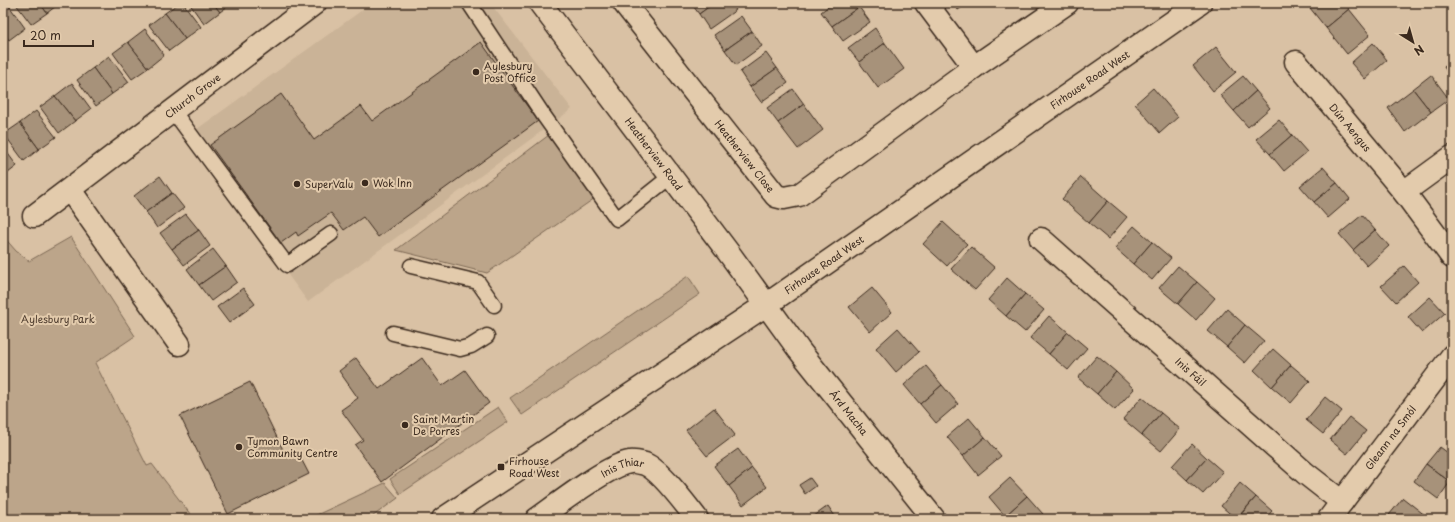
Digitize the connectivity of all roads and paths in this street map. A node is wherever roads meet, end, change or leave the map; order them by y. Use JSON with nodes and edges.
{"nodes":[{"id":1,"x":315,"y":3,"type":"edge"},
{"id":2,"x":469,"y":3,"type":"edge"},
{"id":3,"x":540,"y":3,"type":"edge"},
{"id":4,"x":624,"y":3,"type":"edge"},
{"id":5,"x":926,"y":3,"type":"edge"},
{"id":6,"x":1067,"y":3,"type":"edge"},
{"id":7,"x":1200,"y":3,"type":"edge"},
{"id":8,"x":1296,"y":62,"type":"dead end"},
{"id":9,"x":974,"y":67,"type":"junction"},
{"id":10,"x":174,"y":112,"type":"junction"},
{"id":11,"x":1452,"y":157,"type":"edge"},
{"id":12,"x":671,"y":176,"type":"junction"},
{"id":13,"x":70,"y":190,"type":"junction"},
{"id":14,"x":1404,"y":192,"type":"junction"},
{"id":15,"x":34,"y":216,"type":"dead end"},
{"id":16,"x":331,"y":234,"type":"dead end"},
{"id":17,"x":1041,"y":239,"type":"dead end"},
{"id":18,"x":1452,"y":257,"type":"edge"},
{"id":19,"x":411,"y":266,"type":"dead end"},
{"id":20,"x":494,"y":305,"type":"dead end"},
{"id":21,"x":766,"y":305,"type":"junction"},
{"id":22,"x":393,"y":334,"type":"dead end"},
{"id":23,"x":487,"y":336,"type":"dead end"},
{"id":24,"x":179,"y":344,"type":"dead end"},
{"id":25,"x":1452,"y":356,"type":"edge"},
{"id":26,"x":1342,"y":502,"type":"junction"},
{"id":27,"x":443,"y":519,"type":"edge"},
{"id":28,"x":537,"y":519,"type":"edge"},
{"id":29,"x":697,"y":519,"type":"edge"},
{"id":30,"x":934,"y":519,"type":"edge"},
{"id":31,"x":1329,"y":519,"type":"edge"}],
"edges":[{"from":1,"to":10,"type":"street","name":"Church Grove"},
{"from":2,"to":12,"type":"lane"},
{"from":3,"to":12,"type":"street","name":"Heatherview Road"},
{"from":4,"to":9,"type":"street","name":"Heatherview Close"},
{"from":5,"to":9,"type":"street"},
{"from":6,"to":9,"type":"street","name":"Heatherview Close"},
{"from":7,"to":21,"type":"street","name":"Firhouse Road West"},
{"from":8,"to":14,"type":"street","name":"Dún Aengus"},
{"from":10,"to":13,"type":"street","name":"Church Grove"},
{"from":10,"to":16,"type":"lane"},
{"from":11,"to":14,"type":"street"},
{"from":12,"to":21,"type":"street","name":"Heatherview Road"},
{"from":13,"to":15,"type":"street","name":"Church Grove"},
{"from":13,"to":24,"type":"street"},
{"from":14,"to":18,"type":"street"},
{"from":17,"to":26,"type":"street","name":"Inis Fáil"},
{"from":19,"to":20,"type":"lane"},
{"from":21,"to":27,"type":"street","name":"Firhouse Road West"},
{"from":21,"to":30,"type":"street","name":"Árd Macha"},
{"from":22,"to":23,"type":"lane"},
{"from":25,"to":26,"type":"street","name":"Gleann na Smól"},
{"from":26,"to":31,"type":"street","name":"Gleann na Smól"},
{"from":28,"to":29,"type":"street","name":"Inis Thiar"}]}
